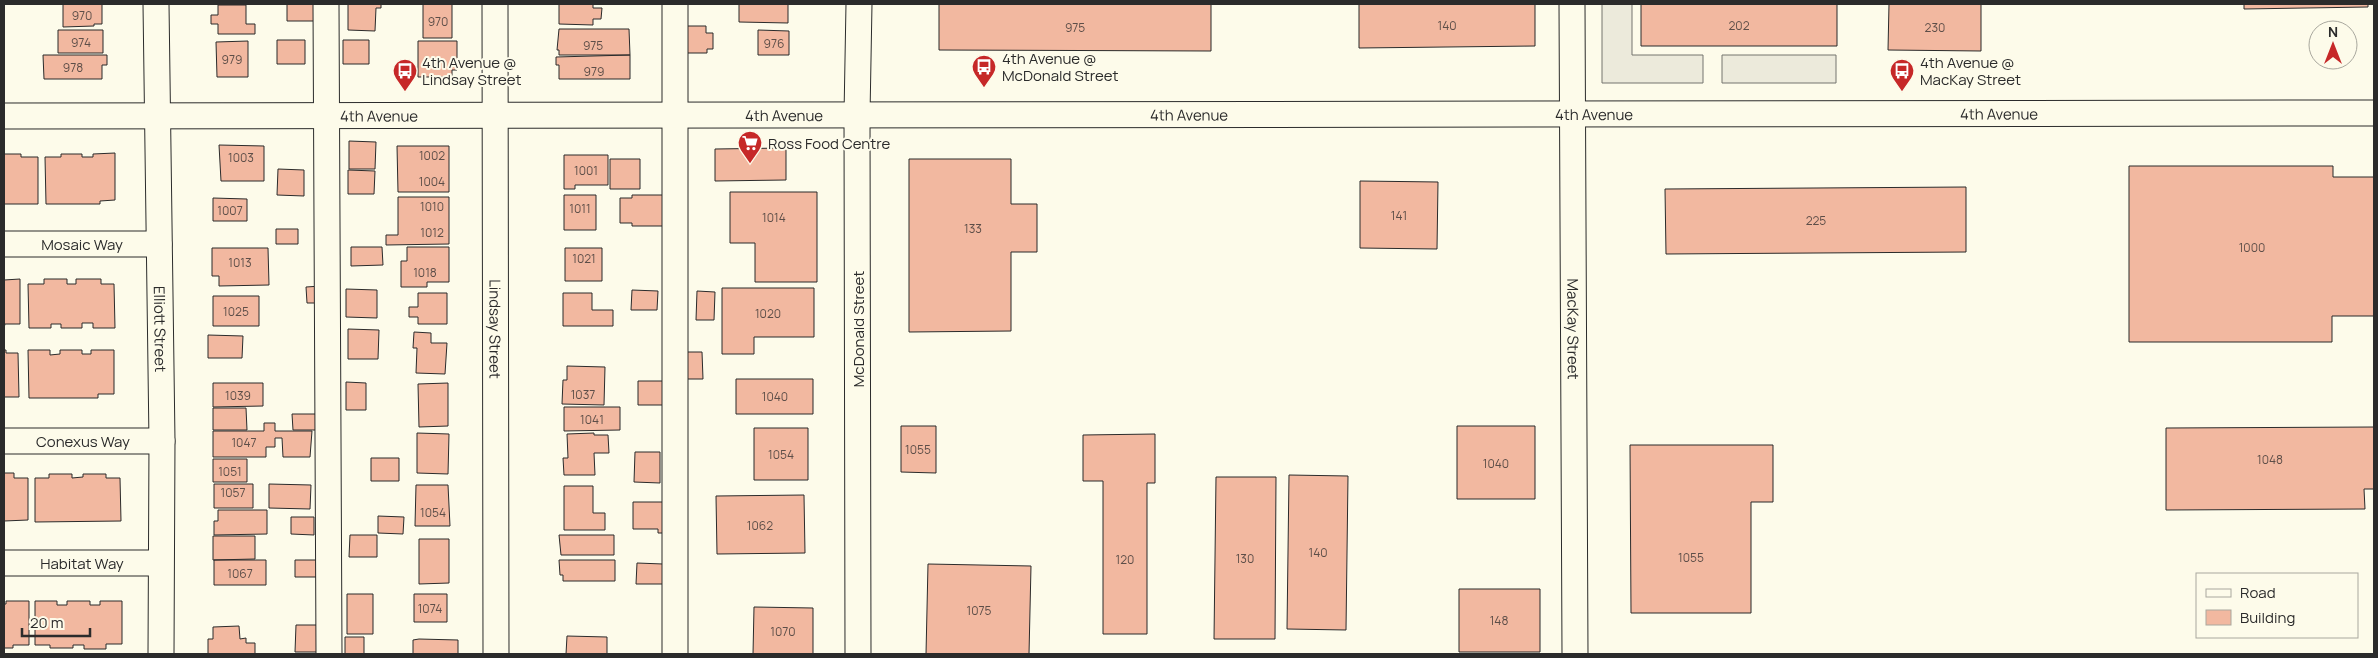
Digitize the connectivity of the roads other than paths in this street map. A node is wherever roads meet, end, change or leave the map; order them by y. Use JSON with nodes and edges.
{"nodes":[{"id":1,"x":156,"y":4,"type":"edge"},
{"id":2,"x":326,"y":4,"type":"edge"},
{"id":3,"x":496,"y":4,"type":"edge"},
{"id":4,"x":675,"y":4,"type":"edge"},
{"id":5,"x":859,"y":4,"type":"edge"},
{"id":6,"x":1572,"y":4,"type":"edge"},
{"id":7,"x":2374,"y":113,"type":"edge"},
{"id":8,"x":1572,"y":114,"type":"junction"},
{"id":9,"x":857,"y":115,"type":"junction"},
{"id":10,"x":4,"y":116,"type":"edge"},
{"id":11,"x":157,"y":116,"type":"junction"},
{"id":12,"x":326,"y":116,"type":"junction"},
{"id":13,"x":494,"y":116,"type":"junction"},
{"id":14,"x":674,"y":116,"type":"junction"},
{"id":15,"x":4,"y":244,"type":"edge"},
{"id":16,"x":159,"y":244,"type":"junction"},
{"id":17,"x":4,"y":440,"type":"edge"},
{"id":18,"x":162,"y":441,"type":"junction"},
{"id":19,"x":4,"y":563,"type":"edge"},
{"id":20,"x":160,"y":563,"type":"junction"},
{"id":21,"x":161,"y":654,"type":"edge"},
{"id":22,"x":329,"y":654,"type":"edge"},
{"id":23,"x":496,"y":654,"type":"edge"},
{"id":24,"x":675,"y":654,"type":"edge"},
{"id":25,"x":858,"y":654,"type":"edge"},
{"id":26,"x":1575,"y":654,"type":"edge"}],
"edges":[{"from":1,"to":11,"type":"street","name":"Elliott Street"},
{"from":2,"to":12,"type":"street"},
{"from":3,"to":13,"type":"street","name":"Lindsay Street"},
{"from":4,"to":14,"type":"street"},
{"from":5,"to":9,"type":"street","name":"McDonald Street"},
{"from":6,"to":8,"type":"street","name":"MacKay Street"},
{"from":7,"to":8,"type":"street","name":"4th Avenue"},
{"from":8,"to":9,"type":"street","name":"4th Avenue"},
{"from":8,"to":26,"type":"street","name":"MacKay Street"},
{"from":9,"to":14,"type":"street","name":"4th Avenue"},
{"from":9,"to":25,"type":"street","name":"McDonald Street"},
{"from":10,"to":11,"type":"street","name":"4th Avenue"},
{"from":11,"to":12,"type":"street","name":"4th Avenue"},
{"from":11,"to":16,"type":"street","name":"Elliott Street"},
{"from":12,"to":13,"type":"street","name":"4th Avenue"},
{"from":12,"to":22,"type":"street"},
{"from":13,"to":14,"type":"street","name":"4th Avenue"},
{"from":13,"to":23,"type":"street","name":"Lindsay Street"},
{"from":14,"to":24,"type":"street"},
{"from":15,"to":16,"type":"street","name":"Mosaic Way"},
{"from":16,"to":18,"type":"street","name":"Elliott Street"},
{"from":17,"to":18,"type":"street","name":"Conexus Way"},
{"from":18,"to":20,"type":"street","name":"Elliott Street"},
{"from":19,"to":20,"type":"street","name":"Habitat Way"},
{"from":20,"to":21,"type":"street","name":"Elliott Street"}]}
